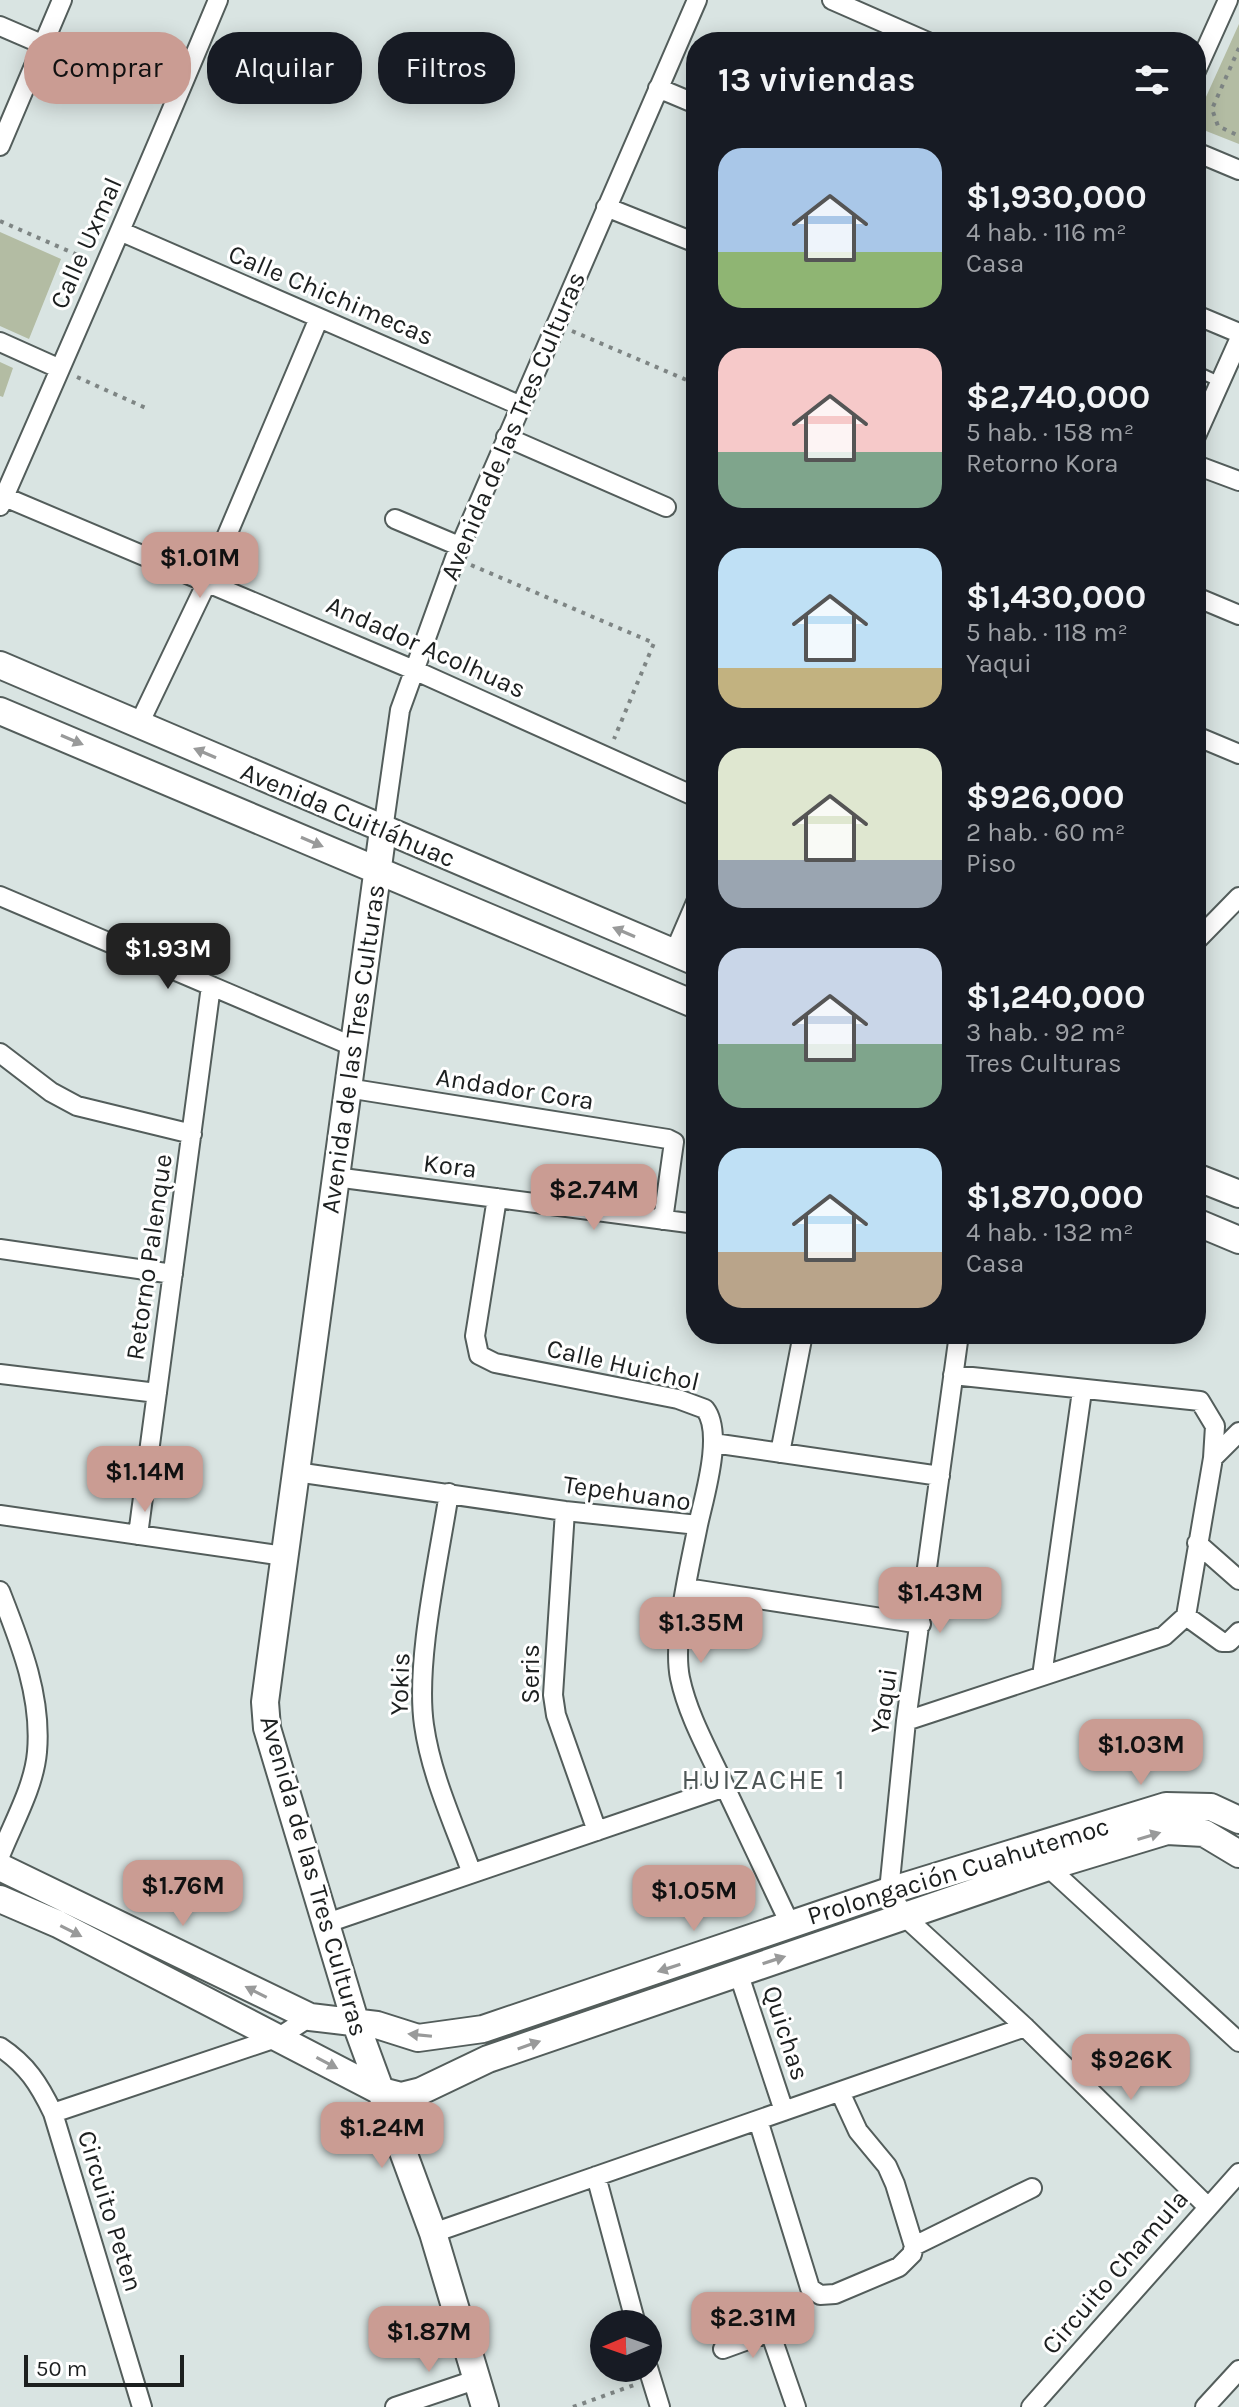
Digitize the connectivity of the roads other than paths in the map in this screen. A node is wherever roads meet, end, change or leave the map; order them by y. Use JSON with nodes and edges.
{"nodes":[{"id":1,"x":62,"y":0,"type":"edge"},
{"id":2,"x":218,"y":0,"type":"edge"},
{"id":3,"x":697,"y":0,"type":"edge"},
{"id":4,"x":832,"y":0,"type":"edge"},
{"id":5,"x":1226,"y":1,"type":"edge"},
{"id":6,"x":861,"y":7,"type":"edge"},
{"id":7,"x":0,"y":26,"type":"edge"},
{"id":8,"x":49,"y":32,"type":"edge"},
{"id":9,"x":909,"y":32,"type":"edge"},
{"id":10,"x":24,"y":36,"type":"edge"},
{"id":11,"x":1206,"y":48,"type":"edge"},
{"id":12,"x":658,"y":88,"type":"junction"},
{"id":13,"x":24,"y":91,"type":"edge"},
{"id":14,"x":686,"y":100,"type":"edge"},
{"id":15,"x":0,"y":146,"type":"edge"},
{"id":16,"x":1206,"y":156,"type":"edge"},
{"id":17,"x":1239,"y":170,"type":"edge"},
{"id":18,"x":606,"y":207,"type":"junction"},
{"id":19,"x":122,"y":232,"type":"junction"},
{"id":20,"x":686,"y":239,"type":"edge"},
{"id":21,"x":319,"y":318,"type":"junction"},
{"id":22,"x":1206,"y":319,"type":"edge"},
{"id":23,"x":1239,"y":333,"type":"edge"},
{"id":24,"x":1239,"y":340,"type":"edge"},
{"id":25,"x":0,"y":342,"type":"edge"},
{"id":26,"x":58,"y":368,"type":"junction"},
{"id":27,"x":1206,"y":376,"type":"edge"},
{"id":28,"x":1220,"y":382,"type":"junction"},
{"id":29,"x":519,"y":405,"type":"junction"},
{"id":30,"x":1206,"y":411,"type":"edge"},
{"id":31,"x":506,"y":437,"type":"junction"},
{"id":32,"x":1206,"y":469,"type":"edge"},
{"id":33,"x":1239,"y":481,"type":"edge"},
{"id":34,"x":1,"y":499,"type":"edge"},
{"id":35,"x":666,"y":507,"type":"dead end"},
{"id":36,"x":395,"y":519,"type":"dead end"},
{"id":37,"x":457,"y":552,"type":"junction"},
{"id":38,"x":208,"y":580,"type":"junction"},
{"id":39,"x":1206,"y":601,"type":"edge"},
{"id":40,"x":1239,"y":615,"type":"edge"},
{"id":41,"x":0,"y":665,"type":"edge"},
{"id":42,"x":414,"y":670,"type":"junction"},
{"id":43,"x":0,"y":711,"type":"edge"},
{"id":44,"x":139,"y":724,"type":"junction"},
{"id":45,"x":1206,"y":740,"type":"edge"},
{"id":46,"x":1239,"y":754,"type":"edge"},
{"id":47,"x":686,"y":792,"type":"edge"},
{"id":48,"x":383,"y":830,"type":"junction"},
{"id":49,"x":379,"y":870,"type":"junction"},
{"id":50,"x":0,"y":896,"type":"edge"},
{"id":51,"x":1239,"y":897,"type":"edge"},
{"id":52,"x":1206,"y":931,"type":"edge"},
{"id":53,"x":685,"y":958,"type":"edge"},
{"id":54,"x":211,"y":986,"type":"junction"},
{"id":55,"x":686,"y":1001,"type":"edge"},
{"id":56,"x":352,"y":1046,"type":"junction"},
{"id":57,"x":0,"y":1055,"type":"edge"},
{"id":58,"x":347,"y":1088,"type":"junction"},
{"id":59,"x":192,"y":1134,"type":"junction"},
{"id":60,"x":335,"y":1177,"type":"junction"},
{"id":61,"x":1206,"y":1181,"type":"edge"},
{"id":62,"x":1239,"y":1194,"type":"edge"},
{"id":63,"x":497,"y":1198,"type":"junction"},
{"id":64,"x":663,"y":1220,"type":"junction"},
{"id":65,"x":686,"y":1223,"type":"edge"},
{"id":66,"x":1206,"y":1226,"type":"edge"},
{"id":67,"x":1238,"y":1237,"type":"edge"},
{"id":68,"x":0,"y":1249,"type":"edge"},
{"id":69,"x":173,"y":1274,"type":"junction"},
{"id":70,"x":801,"y":1344,"type":"edge"},
{"id":71,"x":958,"y":1344,"type":"edge"},
{"id":72,"x":479,"y":1355,"type":"joint"},
{"id":73,"x":0,"y":1374,"type":"edge"},
{"id":74,"x":953,"y":1375,"type":"junction"},
{"id":75,"x":1082,"y":1391,"type":"junction"},
{"id":76,"x":157,"y":1393,"type":"junction"},
{"id":77,"x":1239,"y":1432,"type":"edge"},
{"id":78,"x":713,"y":1443,"type":"junction"},
{"id":79,"x":780,"y":1453,"type":"junction"},
{"id":80,"x":1213,"y":1458,"type":"junction"},
{"id":81,"x":296,"y":1472,"type":"junction"},
{"id":82,"x":940,"y":1476,"type":"junction"},
{"id":83,"x":449,"y":1493,"type":"junction"},
{"id":84,"x":565,"y":1511,"type":"junction"},
{"id":85,"x":0,"y":1515,"type":"edge"},
{"id":86,"x":698,"y":1525,"type":"junction"},
{"id":87,"x":138,"y":1535,"type":"junction"},
{"id":88,"x":1197,"y":1543,"type":"junction"},
{"id":89,"x":284,"y":1556,"type":"junction"},
{"id":90,"x":1239,"y":1580,"type":"edge"},
{"id":91,"x":686,"y":1588,"type":"junction"},
{"id":92,"x":0,"y":1591,"type":"edge"},
{"id":93,"x":1186,"y":1616,"type":"junction"},
{"id":94,"x":921,"y":1624,"type":"junction"},
{"id":95,"x":1239,"y":1632,"type":"edge"},
{"id":96,"x":1042,"y":1676,"type":"junction"},
{"id":97,"x":906,"y":1721,"type":"junction"},
{"id":98,"x":725,"y":1787,"type":"junction"},
{"id":99,"x":1239,"y":1820,"type":"edge"},
{"id":100,"x":597,"y":1831,"type":"junction"},
{"id":101,"x":1239,"y":1854,"type":"edge"},
{"id":102,"x":0,"y":1856,"type":"edge"},
{"id":103,"x":0,"y":1867,"type":"edge"},
{"id":104,"x":1048,"y":1867,"type":"junction"},
{"id":105,"x":471,"y":1871,"type":"junction"},
{"id":106,"x":889,"y":1891,"type":"junction"},
{"id":107,"x":0,"y":1899,"type":"edge"},
{"id":108,"x":905,"y":1917,"type":"junction"},
{"id":109,"x":327,"y":1923,"type":"junction"},
{"id":110,"x":790,"y":1924,"type":"junction"},
{"id":111,"x":738,"y":1972,"type":"junction"},
{"id":112,"x":310,"y":2017,"type":"junction"},
{"id":113,"x":356,"y":2024,"type":"junction"},
{"id":114,"x":1025,"y":2027,"type":"junction"},
{"id":115,"x":279,"y":2037,"type":"junction"},
{"id":116,"x":1239,"y":2042,"type":"edge"},
{"id":117,"x":0,"y":2047,"type":"edge"},
{"id":118,"x":378,"y":2090,"type":"junction"},
{"id":119,"x":840,"y":2092,"type":"junction"},
{"id":120,"x":784,"y":2111,"type":"junction"},
{"id":121,"x":53,"y":2113,"type":"junction"},
{"id":122,"x":758,"y":2120,"type":"junction"},
{"id":123,"x":1239,"y":2173,"type":"edge"},
{"id":124,"x":596,"y":2176,"type":"junction"},
{"id":125,"x":1032,"y":2188,"type":"dead end"},
{"id":126,"x":1208,"y":2207,"type":"junction"},
{"id":127,"x":433,"y":2233,"type":"junction"},
{"id":128,"x":913,"y":2250,"type":"junction"},
{"id":129,"x":632,"y":2310,"type":"edge"},
{"id":130,"x":723,"y":2349,"type":"dead end"},
{"id":131,"x":1239,"y":2370,"type":"edge"},
{"id":132,"x":475,"y":2380,"type":"junction"},
{"id":133,"x":653,"y":2382,"type":"edge"},
{"id":134,"x":142,"y":2407,"type":"edge"},
{"id":135,"x":395,"y":2407,"type":"edge"},
{"id":136,"x":485,"y":2407,"type":"edge"},
{"id":137,"x":660,"y":2407,"type":"edge"},
{"id":138,"x":796,"y":2407,"type":"edge"},
{"id":139,"x":1031,"y":2407,"type":"edge"},
{"id":140,"x":1205,"y":2407,"type":"edge"}],
"edges":[{"from":1,"to":8,"type":"street"},
{"from":2,"to":19,"type":"street","name":"Calle Uxmal"},
{"from":3,"to":12,"type":"street","name":"Avenida de las Tres Culturas"},
{"from":4,"to":6,"type":"street"},
{"from":5,"to":11,"type":"street"},
{"from":6,"to":9,"type":"street"},
{"from":7,"to":10,"type":"street"},
{"from":12,"to":14,"type":"street"},
{"from":12,"to":18,"type":"street","name":"Avenida de las Tres Culturas"},
{"from":13,"to":15,"type":"street"},
{"from":16,"to":17,"type":"street"},
{"from":18,"to":20,"type":"street"},
{"from":18,"to":29,"type":"street","name":"Avenida de las Tres Culturas"},
{"from":19,"to":21,"type":"street","name":"Calle Chichimecas"},
{"from":19,"to":26,"type":"street","name":"Calle Uxmal"},
{"from":21,"to":29,"type":"street","name":"Calle Chichimecas"},
{"from":21,"to":38,"type":"street"},
{"from":22,"to":23,"type":"street"},
{"from":24,"to":28,"type":"street"},
{"from":25,"to":26,"type":"street"},
{"from":26,"to":34,"type":"street","name":"Calle Uxmal"},
{"from":27,"to":28,"type":"lane"},
{"from":28,"to":30,"type":"street"},
{"from":29,"to":31,"type":"street","name":"Avenida de las Tres Culturas"},
{"from":31,"to":35,"type":"street"},
{"from":31,"to":37,"type":"street","name":"Avenida de las Tres Culturas"},
{"from":32,"to":33,"type":"street"},
{"from":34,"to":38,"type":"street","name":"Andador Acolhuas"},
{"from":36,"to":37,"type":"street"},
{"from":37,"to":42,"type":"street","name":"Avenida de las Tres Culturas"},
{"from":38,"to":42,"type":"street","name":"Andador Acolhuas"},
{"from":38,"to":44,"type":"street"},
{"from":39,"to":40,"type":"street"},
{"from":41,"to":44,"type":"street","name":"Avenida Cuitláhuac"},
{"from":42,"to":47,"type":"street","name":"Andador Acolhuas"},
{"from":42,"to":48,"type":"street","name":"Avenida de las Tres Culturas"},
{"from":43,"to":49,"type":"street","name":"Avenida Cuitláhuac","one_way":true},
{"from":48,"to":44,"type":"street","name":"Avenida Cuitláhuac","one_way":true},
{"from":45,"to":46,"type":"street"},
{"from":48,"to":49,"type":"street","name":"Avenida de las Tres Culturas"},
{"from":53,"to":48,"type":"street","name":"Avenida Cuitláhuac","one_way":true},
{"from":49,"to":55,"type":"street","name":"Avenida Cuitláhuac"},
{"from":49,"to":56,"type":"street","name":"Avenida de las Tres Culturas"},
{"from":50,"to":54,"type":"street"},
{"from":51,"to":52,"type":"street"},
{"from":54,"to":56,"type":"street"},
{"from":54,"to":59,"type":"street","name":"Retorno Palenque"},
{"from":56,"to":58,"type":"street","name":"Avenida de las Tres Culturas"},
{"from":57,"to":59,"type":"street"},
{"from":58,"to":60,"type":"street","name":"Avenida de las Tres Culturas"},
{"from":58,"to":64,"type":"street","name":"Andador Cora"},
{"from":59,"to":69,"type":"street","name":"Retorno Palenque"},
{"from":60,"to":63,"type":"street","name":"Kora"},
{"from":60,"to":81,"type":"street","name":"Avenida de las Tres Culturas"},
{"from":61,"to":62,"type":"street"},
{"from":63,"to":64,"type":"street"},
{"from":63,"to":72,"type":"street","name":"Kora"},
{"from":64,"to":65,"type":"street"},
{"from":66,"to":67,"type":"street"},
{"from":68,"to":69,"type":"street"},
{"from":69,"to":76,"type":"street","name":"Retorno Palenque"},
{"from":70,"to":79,"type":"street"},
{"from":71,"to":74,"type":"street","name":"Yaqui"},
{"from":72,"to":78,"type":"street","name":"Calle Huichol"},
{"from":73,"to":76,"type":"street"},
{"from":74,"to":75,"type":"street"},
{"from":74,"to":82,"type":"street","name":"Yaqui"},
{"from":75,"to":80,"type":"street"},
{"from":75,"to":96,"type":"street"},
{"from":76,"to":87,"type":"street","name":"Retorno Palenque"},
{"from":77,"to":80,"type":"street"},
{"from":78,"to":79,"type":"street"},
{"from":78,"to":86,"type":"street"},
{"from":79,"to":82,"type":"street"},
{"from":80,"to":88,"type":"street"},
{"from":81,"to":83,"type":"street","name":"Tepehuano"},
{"from":81,"to":89,"type":"street","name":"Avenida de las Tres Culturas"},
{"from":82,"to":94,"type":"street","name":"Yaqui"},
{"from":83,"to":84,"type":"street","name":"Tepehuano"},
{"from":83,"to":105,"type":"street","name":"Yokis"},
{"from":84,"to":86,"type":"street","name":"Tepehuano"},
{"from":84,"to":100,"type":"street","name":"Seris"},
{"from":85,"to":87,"type":"street"},
{"from":86,"to":91,"type":"street","name":"Tepehuano"},
{"from":87,"to":89,"type":"street"},
{"from":88,"to":90,"type":"street"},
{"from":88,"to":93,"type":"street"},
{"from":89,"to":109,"type":"street","name":"Avenida de las Tres Culturas"},
{"from":91,"to":94,"type":"street"},
{"from":91,"to":98,"type":"street","name":"Tepehuano"},
{"from":92,"to":102,"type":"street"},
{"from":93,"to":95,"type":"street"},
{"from":93,"to":96,"type":"street"},
{"from":94,"to":97,"type":"street","name":"Yaqui"},
{"from":96,"to":97,"type":"street"},
{"from":97,"to":106,"type":"street","name":"Yaqui"},
{"from":98,"to":100,"type":"street"},
{"from":98,"to":110,"type":"street","name":"Tepehuano"},
{"from":99,"to":106,"type":"street","name":"Prolongación Cuahutemoc"},
{"from":100,"to":105,"type":"street"},
{"from":104,"to":101,"type":"street","name":"Prolongación Cuahutemoc","one_way":true},
{"from":112,"to":103,"type":"street","name":"Prolongación Cuahutemoc","one_way":true},
{"from":104,"to":108,"type":"street","name":"Prolongación Cuahutemoc"},
{"from":104,"to":116,"type":"street"},
{"from":105,"to":109,"type":"street"},
{"from":106,"to":108,"type":"street"},
{"from":106,"to":110,"type":"street","name":"Prolongación Cuahutemoc"},
{"from":107,"to":115,"type":"street","one_way":true},
{"from":111,"to":108,"type":"street","name":"Prolongación Cuahutemoc","one_way":true},
{"from":108,"to":114,"type":"street"},
{"from":109,"to":113,"type":"street","name":"Avenida de las Tres Culturas"},
{"from":110,"to":113,"type":"street","name":"Prolongación Cuahutemoc","one_way":true},
{"from":118,"to":111,"type":"street","name":"Prolongación Cuahutemoc","one_way":true},
{"from":111,"to":120,"type":"street","name":"Quichas"},
{"from":112,"to":113,"type":"street","name":"Prolongación Cuahutemoc"},
{"from":112,"to":115,"type":"street"},
{"from":113,"to":118,"type":"street","name":"Avenida de las Tres Culturas"},
{"from":114,"to":119,"type":"street"},
{"from":114,"to":126,"type":"street"},
{"from":115,"to":118,"type":"street","one_way":true},
{"from":115,"to":121,"type":"street"},
{"from":117,"to":121,"type":"street","name":"Circuito Peten"},
{"from":118,"to":127,"type":"street","name":"Avenida de las Tres Culturas"},
{"from":119,"to":120,"type":"street"},
{"from":119,"to":128,"type":"street"},
{"from":120,"to":122,"type":"street"},
{"from":121,"to":134,"type":"street","name":"Circuito Peten"},
{"from":122,"to":124,"type":"street"},
{"from":122,"to":128,"type":"street"},
{"from":123,"to":126,"type":"street","name":"Circuito Chamula"},
{"from":124,"to":127,"type":"street"},
{"from":124,"to":129,"type":"street"},
{"from":125,"to":128,"type":"street"},
{"from":126,"to":139,"type":"street","name":"Circuito Chamula"},
{"from":127,"to":132,"type":"street"},
{"from":130,"to":138,"type":"street"},
{"from":131,"to":140,"type":"street"},
{"from":132,"to":135,"type":"street"},
{"from":132,"to":136,"type":"street"},
{"from":133,"to":137,"type":"street"}]}
